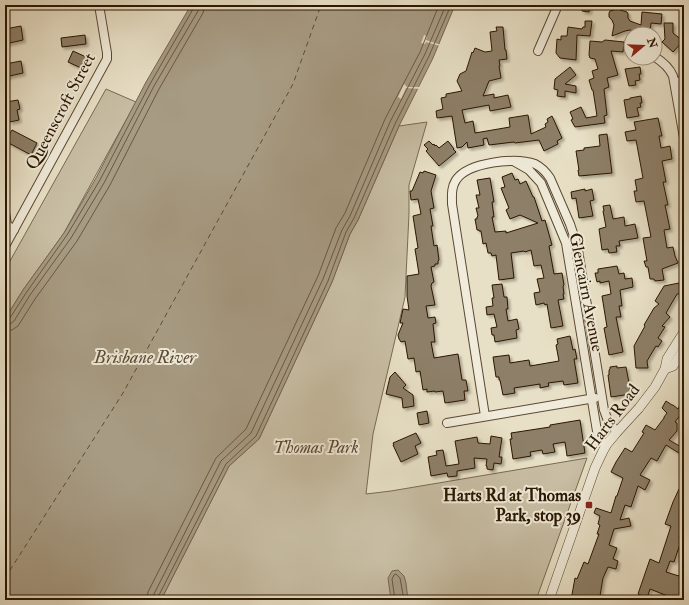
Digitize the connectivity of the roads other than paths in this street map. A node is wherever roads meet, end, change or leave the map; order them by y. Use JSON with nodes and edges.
{"nodes":[{"id":1,"x":99,"y":5,"type":"edge"},
{"id":2,"x":558,"y":5,"type":"edge"},
{"id":3,"x":538,"y":50,"type":"dead end"},
{"id":4,"x":663,"y":62,"type":"edge"},
{"id":5,"x":684,"y":81,"type":"edge"},
{"id":6,"x":675,"y":82,"type":"junction"},
{"id":7,"x":684,"y":138,"type":"edge"},
{"id":8,"x":510,"y":161,"type":"junction"},
{"id":9,"x":5,"y":212,"type":"edge"},
{"id":10,"x":14,"y":230,"type":"junction"},
{"id":11,"x":5,"y":246,"type":"edge"},
{"id":12,"x":684,"y":332,"type":"edge"},
{"id":13,"x":684,"y":349,"type":"edge"},
{"id":14,"x":666,"y":368,"type":"junction"},
{"id":15,"x":602,"y":397,"type":"junction"},
{"id":16,"x":592,"y":399,"type":"junction"},
{"id":17,"x":486,"y":416,"type":"junction"},
{"id":18,"x":447,"y":423,"type":"dead end"},
{"id":19,"x":617,"y":432,"type":"junction"},
{"id":20,"x":605,"y":446,"type":"junction"},
{"id":21,"x":549,"y":600,"type":"edge"}],
"edges":[{"from":1,"to":10,"type":"street","name":"Queenscroft Street"},
{"from":2,"to":3,"type":"street"},
{"from":4,"to":6,"type":"street"},
{"from":5,"to":6,"type":"street"},
{"from":6,"to":7,"type":"street"},
{"from":8,"to":15,"type":"street","name":"Glencairn Avenue"},
{"from":8,"to":16,"type":"street","name":"Glencairn Avenue"},
{"from":8,"to":17,"type":"street","name":"Glencairn Avenue"},
{"from":9,"to":10,"type":"street"},
{"from":10,"to":11,"type":"street","name":"Queenscroft Street"},
{"from":12,"to":14,"type":"street","name":"Harts Road"},
{"from":13,"to":14,"type":"street","name":"Harts Road"},
{"from":14,"to":19,"type":"street","name":"Harts Road"},
{"from":15,"to":16,"type":"street"},
{"from":15,"to":19,"type":"street","name":"Glencairn Avenue"},
{"from":16,"to":17,"type":"street"},
{"from":16,"to":20,"type":"street","name":"Glencairn Avenue"},
{"from":17,"to":18,"type":"street"},
{"from":19,"to":20,"type":"street","name":"Harts Road"},
{"from":20,"to":21,"type":"street","name":"Harts Road"}]}
